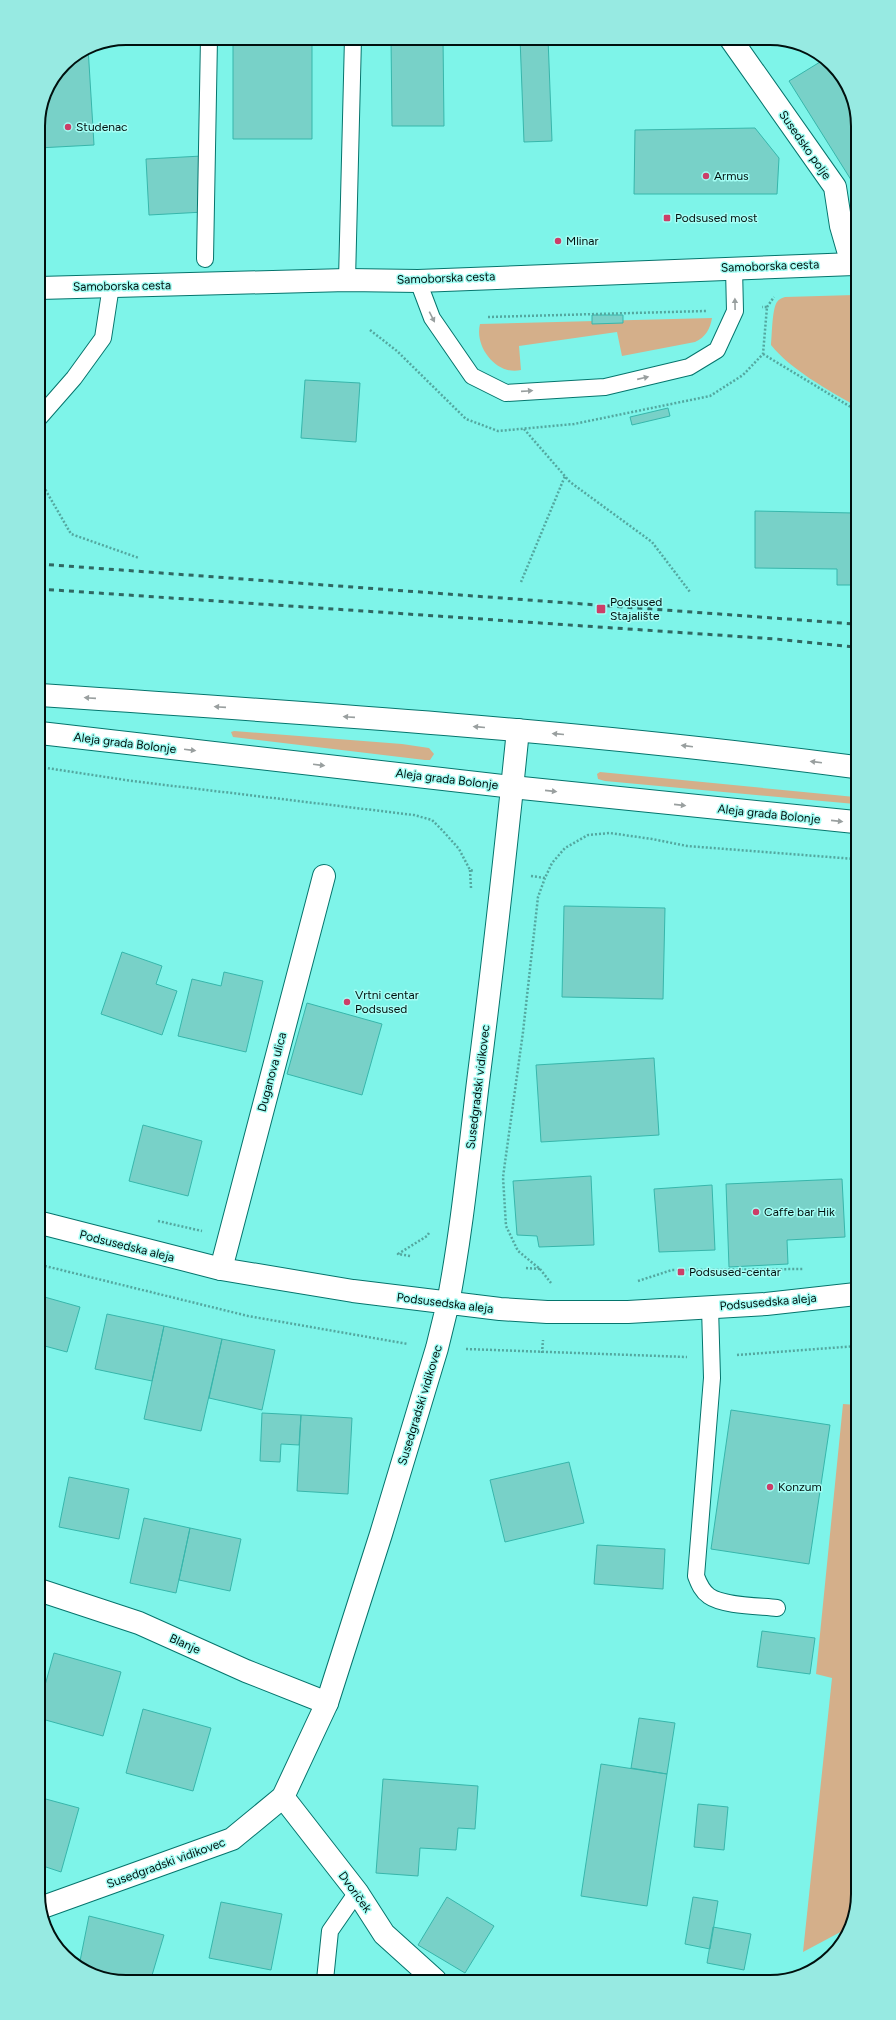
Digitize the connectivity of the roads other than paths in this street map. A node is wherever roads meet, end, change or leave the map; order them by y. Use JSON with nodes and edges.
{"nodes":[{"id":1,"x":209,"y":45,"type":"edge"},
{"id":2,"x":353,"y":45,"type":"edge"},
{"id":3,"x":735,"y":45,"type":"edge"},
{"id":4,"x":851,"y":258,"type":"edge"},
{"id":5,"x":205,"y":259,"type":"dead end"},
{"id":6,"x":851,"y":264,"type":"edge"},
{"id":7,"x":734,"y":268,"type":"junction"},
{"id":8,"x":347,"y":280,"type":"junction"},
{"id":9,"x":418,"y":281,"type":"junction"},
{"id":10,"x":110,"y":286,"type":"junction"},
{"id":11,"x":45,"y":288,"type":"edge"},
{"id":12,"x":45,"y":411,"type":"edge"},
{"id":13,"x":45,"y":695,"type":"edge"},
{"id":14,"x":518,"y":730,"type":"junction"},
{"id":15,"x":45,"y":734,"type":"edge"},
{"id":16,"x":851,"y":767,"type":"edge"},
{"id":17,"x":512,"y":787,"type":"junction"},
{"id":18,"x":851,"y":822,"type":"edge"},
{"id":19,"x":324,"y":876,"type":"dead end"},
{"id":20,"x":45,"y":1225,"type":"edge"},
{"id":21,"x":221,"y":1269,"type":"junction"},
{"id":22,"x":851,"y":1294,"type":"edge"},
{"id":23,"x":448,"y":1303,"type":"junction"},
{"id":24,"x":710,"y":1307,"type":"junction"},
{"id":25,"x":45,"y":1592,"type":"edge"},
{"id":26,"x":777,"y":1608,"type":"dead end"},
{"id":27,"x":327,"y":1703,"type":"junction"},
{"id":28,"x":283,"y":1797,"type":"junction"},
{"id":29,"x":357,"y":1892,"type":"junction"},
{"id":30,"x":46,"y":1906,"type":"edge"},
{"id":31,"x":326,"y":1975,"type":"edge"},
{"id":32,"x":429,"y":1975,"type":"edge"}],
"edges":[{"from":1,"to":5,"type":"lane"},
{"from":2,"to":8,"type":"lane"},
{"from":3,"to":4,"type":"street","name":"Susedsko polje"},
{"from":6,"to":7,"type":"street","name":"Samoborska cesta"},
{"from":7,"to":9,"type":"street","name":"Samoborska cesta"},
{"from":9,"to":7,"type":"lane","one_way":true},
{"from":8,"to":9,"type":"street","name":"Samoborska cesta"},
{"from":8,"to":10,"type":"street","name":"Samoborska cesta"},
{"from":10,"to":11,"type":"street","name":"Samoborska cesta"},
{"from":10,"to":12,"type":"lane"},
{"from":14,"to":13,"type":"street","one_way":true},
{"from":16,"to":14,"type":"street","one_way":true},
{"from":14,"to":17,"type":"street","name":"Susedgradski vidikovec"},
{"from":15,"to":17,"type":"street","name":"Aleja grada Bolonje","one_way":true},
{"from":17,"to":18,"type":"street","name":"Aleja grada Bolonje","one_way":true},
{"from":17,"to":23,"type":"street","name":"Susedgradski vidikovec"},
{"from":19,"to":21,"type":"street","name":"Duganova ulica"},
{"from":20,"to":21,"type":"street","name":"Podsusedska aleja"},
{"from":21,"to":23,"type":"street","name":"Podsusedska aleja"},
{"from":22,"to":24,"type":"street","name":"Podsusedska aleja"},
{"from":23,"to":24,"type":"street","name":"Podsusedska aleja"},
{"from":23,"to":27,"type":"street","name":"Susedgradski vidikovec"},
{"from":24,"to":26,"type":"lane"},
{"from":25,"to":27,"type":"street","name":"Blanje"},
{"from":27,"to":28,"type":"street","name":"Susedgradski vidikovec"},
{"from":28,"to":29,"type":"street","name":"Dvoriček"},
{"from":28,"to":30,"type":"street","name":"Susedgradski vidikovec"},
{"from":29,"to":31,"type":"lane"},
{"from":29,"to":32,"type":"street","name":"Dvoriček"}]}
